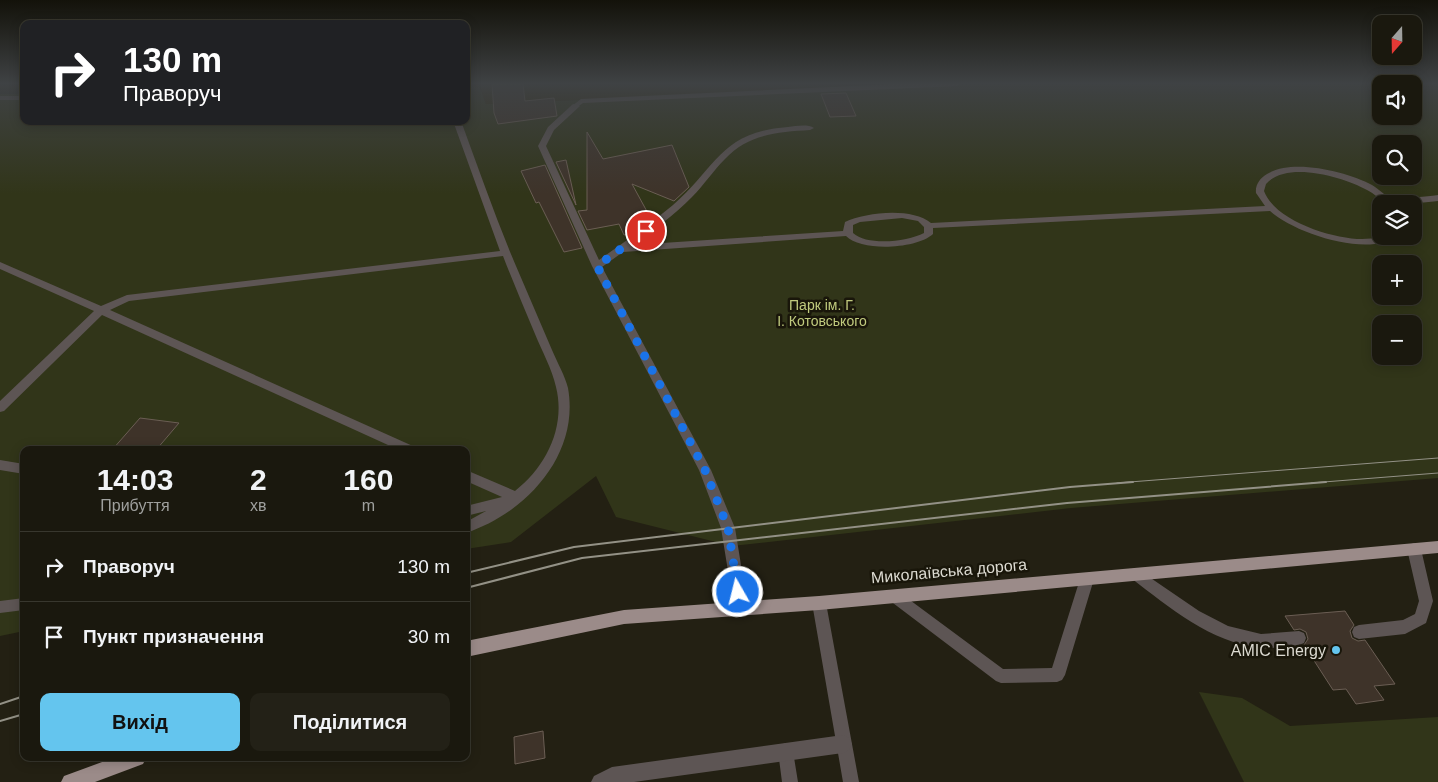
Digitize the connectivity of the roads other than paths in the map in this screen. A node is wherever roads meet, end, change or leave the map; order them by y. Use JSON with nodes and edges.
{"nodes":[{"id":1,"x":560,"y":120,"type":"edge"},
{"id":2,"x":458,"y":125,"type":"edge"},
{"id":3,"x":810,"y":128,"type":"dead end"},
{"id":4,"x":1380,"y":195,"type":"edge"},
{"id":5,"x":1438,"y":198,"type":"edge"},
{"id":6,"x":1422,"y":199,"type":"edge"},
{"id":7,"x":1271,"y":208,"type":"junction"},
{"id":8,"x":929,"y":226,"type":"junction"},
{"id":9,"x":848,"y":233,"type":"junction"},
{"id":10,"x":1372,"y":240,"type":"edge"},
{"id":11,"x":621,"y":249,"type":"junction"},
{"id":12,"x":506,"y":253,"type":"junction"},
{"id":13,"x":0,"y":265,"type":"edge"},
{"id":14,"x":597,"y":266,"type":"junction"},
{"id":15,"x":100,"y":311,"type":"junction"},
{"id":16,"x":0,"y":408,"type":"edge"},
{"id":17,"x":402,"y":446,"type":"edge"},
{"id":18,"x":0,"y":465,"type":"edge"},
{"id":19,"x":20,"y":468,"type":"edge"},
{"id":20,"x":470,"y":477,"type":"edge"},
{"id":21,"x":518,"y":498,"type":"junction"},
{"id":22,"x":470,"y":511,"type":"edge"},
{"id":23,"x":470,"y":526,"type":"edge"},
{"id":24,"x":1438,"y":547,"type":"edge"},
{"id":25,"x":1414,"y":549,"type":"junction"},
{"id":26,"x":1136,"y":574,"type":"junction"},
{"id":27,"x":1087,"y":579,"type":"junction"},
{"id":28,"x":894,"y":596,"type":"junction"},
{"id":29,"x":819,"y":603,"type":"junction"},
{"id":30,"x":20,"y":604,"type":"edge"},
{"id":31,"x":0,"y":607,"type":"edge"},
{"id":32,"x":740,"y":608,"type":"junction"},
{"id":33,"x":1359,"y":632,"type":"dead end"},
{"id":34,"x":1299,"y":638,"type":"dead end"},
{"id":35,"x":470,"y":648,"type":"edge"},
{"id":36,"x":843,"y":744,"type":"junction"},
{"id":37,"x":786,"y":751,"type":"junction"},
{"id":38,"x":129,"y":761,"type":"edge"},
{"id":39,"x":70,"y":782,"type":"edge"},
{"id":40,"x":600,"y":782,"type":"edge"},
{"id":41,"x":790,"y":782,"type":"edge"},
{"id":42,"x":851,"y":782,"type":"edge"}],
"edges":[{"from":1,"to":14,"type":"lane"},
{"from":2,"to":12,"type":"lane"},
{"from":3,"to":11,"type":"lane"},
{"from":4,"to":7,"type":"lane"},
{"from":5,"to":6,"type":"lane"},
{"from":7,"to":8,"type":"lane"},
{"from":7,"to":10,"type":"lane"},
{"from":8,"to":9,"type":"lane"},
{"from":8,"to":9,"type":"lane"},
{"from":9,"to":11,"type":"lane"},
{"from":11,"to":14,"type":"lane"},
{"from":12,"to":15,"type":"lane"},
{"from":12,"to":21,"type":"lane"},
{"from":13,"to":15,"type":"lane"},
{"from":14,"to":32,"type":"lane"},
{"from":15,"to":16,"type":"lane"},
{"from":15,"to":17,"type":"lane"},
{"from":18,"to":19,"type":"lane"},
{"from":20,"to":21,"type":"lane"},
{"from":21,"to":22,"type":"lane"},
{"from":21,"to":23,"type":"lane"},
{"from":24,"to":25,"type":"main road","name":"Миколаївська дорога"},
{"from":25,"to":26,"type":"main road","name":"Миколаївська дорога"},
{"from":25,"to":33,"type":"lane"},
{"from":26,"to":27,"type":"main road","name":"Миколаївська дорога"},
{"from":26,"to":34,"type":"lane"},
{"from":27,"to":28,"type":"main road","name":"Миколаївська дорога"},
{"from":27,"to":28,"type":"lane"},
{"from":28,"to":29,"type":"main road","name":"Миколаївська дорога"},
{"from":29,"to":32,"type":"main road","name":"Миколаївська дорога"},
{"from":29,"to":36,"type":"lane"},
{"from":30,"to":31,"type":"lane"},
{"from":32,"to":35,"type":"main road","name":"Миколаївська дорога"},
{"from":36,"to":37,"type":"street"},
{"from":36,"to":42,"type":"lane"},
{"from":37,"to":40,"type":"street"},
{"from":37,"to":41,"type":"lane"},
{"from":38,"to":39,"type":"main road"}]}
